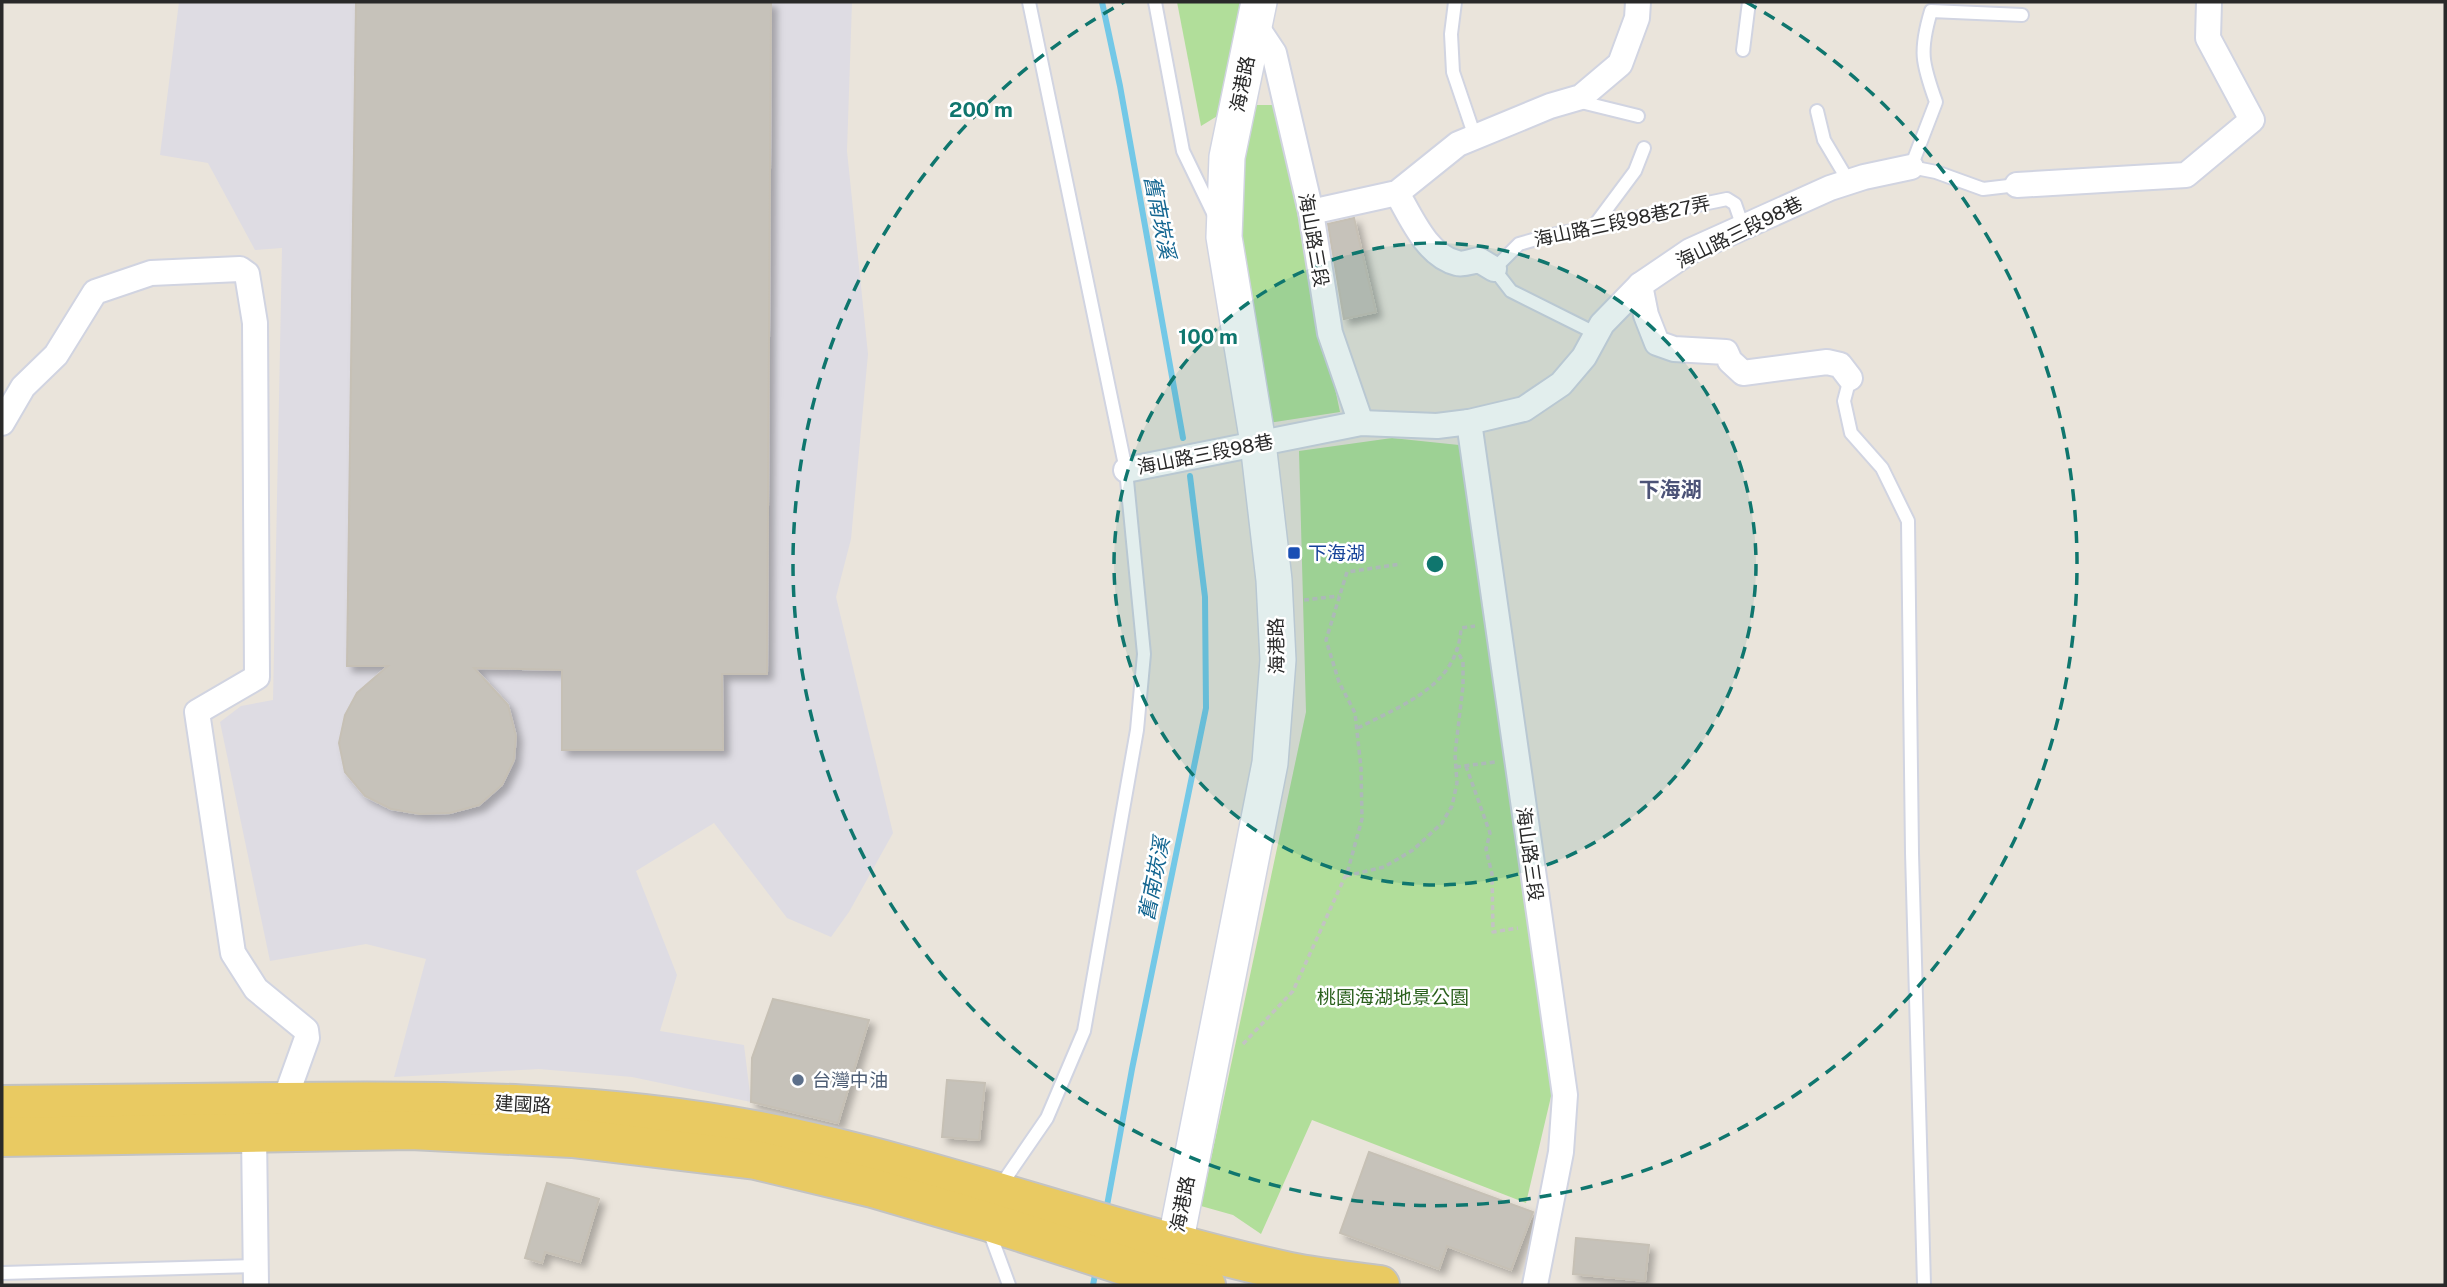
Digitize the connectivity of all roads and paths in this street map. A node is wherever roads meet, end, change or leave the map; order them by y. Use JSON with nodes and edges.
{"nodes":[{"id":1,"x":1029,"y":2,"type":"edge"},
{"id":2,"x":1155,"y":2,"type":"edge"},
{"id":3,"x":1455,"y":2,"type":"edge"},
{"id":4,"x":1638,"y":2,"type":"edge"},
{"id":5,"x":1749,"y":2,"type":"edge"},
{"id":6,"x":2209,"y":2,"type":"edge"},
{"id":7,"x":1256,"y":12,"type":"edge"},
{"id":8,"x":2022,"y":15,"type":"dead end"},
{"id":9,"x":1743,"y":50,"type":"dead end"},
{"id":10,"x":1569,"y":100,"type":"junction"},
{"id":11,"x":1817,"y":111,"type":"dead end"},
{"id":12,"x":1638,"y":116,"type":"dead end"},
{"id":13,"x":1475,"y":137,"type":"junction"},
{"id":14,"x":1644,"y":148,"type":"dead end"},
{"id":15,"x":1911,"y":167,"type":"junction"},
{"id":16,"x":1849,"y":182,"type":"junction"},
{"id":17,"x":2017,"y":185,"type":"joint"},
{"id":18,"x":1397,"y":193,"type":"junction"},
{"id":19,"x":1311,"y":212,"type":"junction"},
{"id":20,"x":1594,"y":226,"type":"junction"},
{"id":21,"x":1743,"y":227,"type":"junction"},
{"id":22,"x":1224,"y":237,"type":"junction"},
{"id":23,"x":1494,"y":269,"type":"junction"},
{"id":24,"x":1640,"y":285,"type":"junction"},
{"id":25,"x":1597,"y":334,"type":"junction"},
{"id":26,"x":1850,"y":378,"type":"joint"},
{"id":27,"x":1469,"y":422,"type":"junction"},
{"id":28,"x":2,"y":423,"type":"edge"},
{"id":29,"x":1361,"y":423,"type":"junction"},
{"id":30,"x":1258,"y":443,"type":"junction"},
{"id":31,"x":1126,"y":470,"type":"junction"},
{"id":32,"x":1401,"y":564,"type":"dead end"},
{"id":33,"x":1339,"y":596,"type":"junction"},
{"id":34,"x":1303,"y":600,"type":"dead end"},
{"id":35,"x":1498,"y":624,"type":"junction"},
{"id":36,"x":1456,"y":648,"type":"junction"},
{"id":37,"x":1357,"y":729,"type":"junction"},
{"id":38,"x":1517,"y":759,"type":"junction"},
{"id":39,"x":1466,"y":766,"type":"junction"},
{"id":40,"x":1456,"y":767,"type":"junction"},
{"id":41,"x":1346,"y":876,"type":"junction"},
{"id":42,"x":1541,"y":924,"type":"junction"},
{"id":43,"x":1238,"y":1047,"type":"dead end"},
{"id":44,"x":284,"y":1102,"type":"junction"},
{"id":45,"x":2,"y":1105,"type":"edge"},
{"id":46,"x":254,"y":1133,"type":"junction"},
{"id":47,"x":2,"y":1137,"type":"edge"},
{"id":48,"x":992,"y":1206,"type":"junction"},
{"id":49,"x":1157,"y":1262,"type":"edge"},
{"id":50,"x":2,"y":1273,"type":"edge"},
{"id":51,"x":255,"y":1275,"type":"edge"},
{"id":52,"x":1009,"y":1285,"type":"edge"},
{"id":53,"x":1206,"y":1285,"type":"edge"},
{"id":54,"x":1380,"y":1285,"type":"edge"},
{"id":55,"x":1535,"y":1285,"type":"edge"},
{"id":56,"x":1924,"y":1285,"type":"edge"}],
"edges":[{"from":1,"to":31,"type":"lane"},
{"from":2,"to":22,"type":"lane"},
{"from":3,"to":13,"type":"lane"},
{"from":4,"to":10,"type":"street"},
{"from":5,"to":9,"type":"lane"},
{"from":6,"to":17,"type":"street"},
{"from":7,"to":19,"type":"street","name":"海山路三段"},
{"from":7,"to":22,"type":"street","name":"海港路"},
{"from":8,"to":15,"type":"lane"},
{"from":10,"to":12,"type":"lane"},
{"from":10,"to":13,"type":"street"},
{"from":11,"to":16,"type":"lane"},
{"from":13,"to":18,"type":"street"},
{"from":14,"to":20,"type":"lane"},
{"from":15,"to":16,"type":"street","name":"海山路三段98巷"},
{"from":15,"to":17,"type":"lane"},
{"from":16,"to":21,"type":"street","name":"海山路三段98巷"},
{"from":18,"to":19,"type":"street"},
{"from":18,"to":23,"type":"street"},
{"from":19,"to":29,"type":"street","name":"海山路三段"},
{"from":20,"to":21,"type":"lane","name":"海山路三段98巷27弄"},
{"from":20,"to":23,"type":"lane","name":"海山路三段98巷27弄"},
{"from":21,"to":24,"type":"street","name":"海山路三段98巷"},
{"from":22,"to":30,"type":"street","name":"海港路"},
{"from":23,"to":25,"type":"lane"},
{"from":24,"to":25,"type":"street","name":"海山路三段98巷"},
{"from":24,"to":26,"type":"street"},
{"from":25,"to":27,"type":"street","name":"海山路三段98巷"},
{"from":26,"to":56,"type":"lane"},
{"from":27,"to":29,"type":"street","name":"海山路三段98巷"},
{"from":27,"to":35,"type":"street","name":"海山路三段"},
{"from":28,"to":44,"type":"street"},
{"from":29,"to":30,"type":"street","name":"海山路三段98巷"},
{"from":30,"to":31,"type":"street","name":"海山路三段98巷"},
{"from":30,"to":49,"type":"street","name":"海港路"},
{"from":31,"to":48,"type":"lane"},
{"from":32,"to":33,"type":"path"},
{"from":33,"to":34,"type":"path"},
{"from":33,"to":37,"type":"path"},
{"from":35,"to":36,"type":"path"},
{"from":35,"to":38,"type":"street","name":"海山路三段"},
{"from":36,"to":37,"type":"path"},
{"from":36,"to":40,"type":"path"},
{"from":37,"to":41,"type":"path"},
{"from":38,"to":39,"type":"path"},
{"from":38,"to":42,"type":"street","name":"海山路三段"},
{"from":39,"to":40,"type":"path"},
{"from":39,"to":42,"type":"path"},
{"from":40,"to":41,"type":"path"},
{"from":41,"to":43,"type":"path"},
{"from":42,"to":55,"type":"street","name":"海山路三段"},
{"from":44,"to":45,"type":"main road","name":"建國路"},
{"from":44,"to":48,"type":"main road","name":"建國路"},
{"from":46,"to":47,"type":"main road","name":"建國路"},
{"from":46,"to":48,"type":"main road","name":"建國路"},
{"from":46,"to":51,"type":"street"},
{"from":48,"to":49,"type":"main road","name":"建國路"},
{"from":48,"to":52,"type":"lane"},
{"from":49,"to":53,"type":"main road"},
{"from":49,"to":54,"type":"main road"},
{"from":50,"to":51,"type":"lane"}]}
